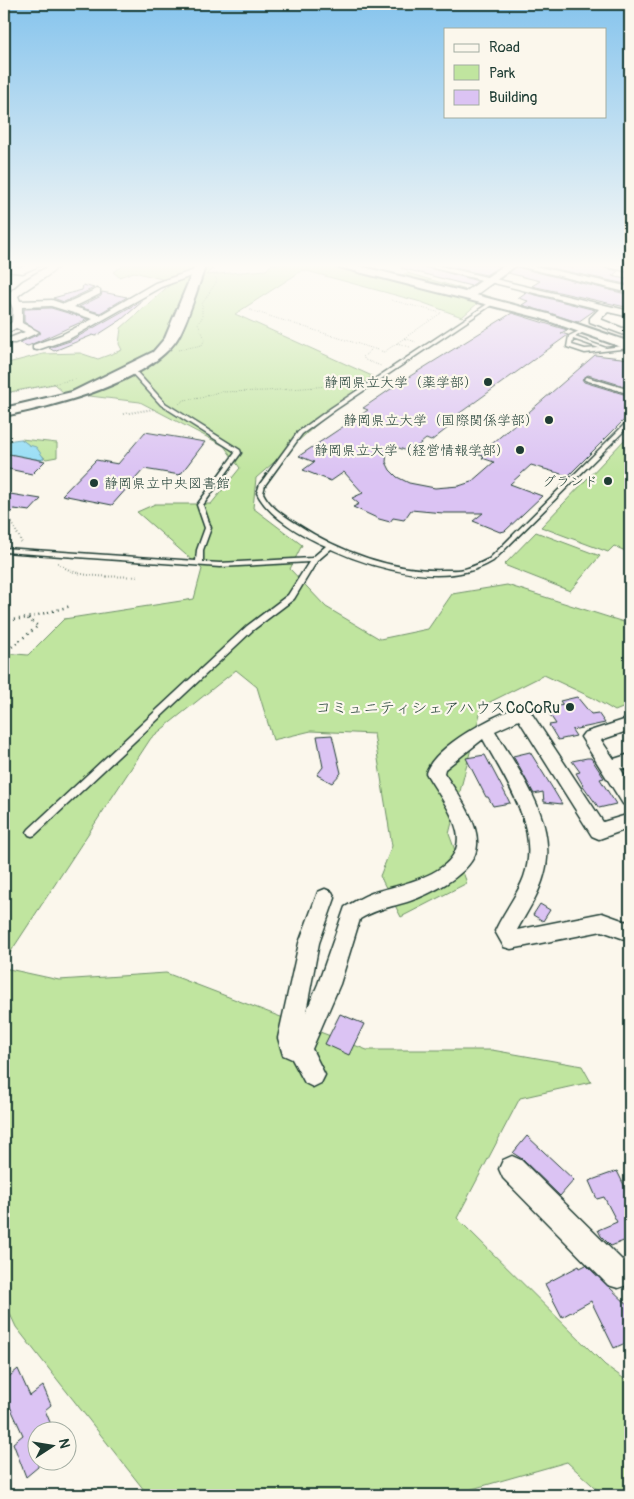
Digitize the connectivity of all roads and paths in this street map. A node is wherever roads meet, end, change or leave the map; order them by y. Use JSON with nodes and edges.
{"nodes":[{"id":1,"x":29,"y":334,"type":"edge"},
{"id":2,"x":70,"y":334,"type":"edge"},
{"id":3,"x":173,"y":334,"type":"edge"},
{"id":4,"x":325,"y":334,"type":"edge"},
{"id":5,"x":410,"y":334,"type":"edge"},
{"id":6,"x":446,"y":334,"type":"edge"},
{"id":7,"x":576,"y":334,"type":"edge"},
{"id":8,"x":598,"y":334,"type":"edge"},
{"id":9,"x":571,"y":337,"type":"junction"},
{"id":10,"x":404,"y":338,"type":"junction"},
{"id":11,"x":11,"y":341,"type":"dead end"},
{"id":12,"x":416,"y":342,"type":"dead end"},
{"id":13,"x":397,"y":343,"type":"junction"},
{"id":14,"x":630,"y":346,"type":"edge"},
{"id":15,"x":37,"y":347,"type":"dead end"},
{"id":16,"x":410,"y":347,"type":"dead end"},
{"id":17,"x":372,"y":349,"type":"junction"},
{"id":18,"x":608,"y":349,"type":"junction"},
{"id":19,"x":131,"y":369,"type":"junction"},
{"id":20,"x":392,"y":370,"type":"junction"},
{"id":21,"x":76,"y":379,"type":"dead end"},
{"id":22,"x":587,"y":379,"type":"dead end"},
{"id":23,"x":372,"y":383,"type":"junction"},
{"id":24,"x":630,"y":392,"type":"edge"},
{"id":25,"x":4,"y":394,"type":"edge"},
{"id":26,"x":168,"y":407,"type":"junction"},
{"id":27,"x":4,"y":412,"type":"edge"},
{"id":28,"x":123,"y":414,"type":"dead end"},
{"id":29,"x":630,"y":422,"type":"edge"},
{"id":30,"x":8,"y":515,"type":"dead end"},
{"id":31,"x":329,"y":547,"type":"junction"},
{"id":32,"x":4,"y":550,"type":"edge"},
{"id":33,"x":25,"y":551,"type":"junction"},
{"id":34,"x":58,"y":553,"type":"junction"},
{"id":35,"x":314,"y":560,"type":"junction"},
{"id":36,"x":199,"y":563,"type":"junction"},
{"id":37,"x":141,"y":577,"type":"dead end"},
{"id":38,"x":70,"y":606,"type":"dead end"},
{"id":39,"x":27,"y":618,"type":"junction"},
{"id":40,"x":4,"y":621,"type":"edge"},
{"id":41,"x":4,"y":653,"type":"edge"},
{"id":42,"x":630,"y":724,"type":"edge"},
{"id":43,"x":484,"y":728,"type":"junction"},
{"id":44,"x":630,"y":799,"type":"edge"},
{"id":45,"x":630,"y":821,"type":"edge"},
{"id":46,"x":32,"y":832,"type":"dead end"},
{"id":47,"x":325,"y":898,"type":"dead end"},
{"id":48,"x":630,"y":932,"type":"edge"},
{"id":49,"x":300,"y":1050,"type":"junction"},
{"id":50,"x":314,"y":1075,"type":"dead end"},
{"id":51,"x":512,"y":1169,"type":"dead end"},
{"id":52,"x":630,"y":1271,"type":"edge"}],
"edges":[{"from":1,"to":11,"type":"street"},
{"from":2,"to":15,"type":"street"},
{"from":3,"to":19,"type":"street"},
{"from":4,"to":17,"type":"path"},
{"from":5,"to":10,"type":"path"},
{"from":6,"to":20,"type":"lane"},
{"from":7,"to":9,"type":"lane"},
{"from":8,"to":14,"type":"street"},
{"from":9,"to":18,"type":"lane"},
{"from":9,"to":18,"type":"lane"},
{"from":10,"to":12,"type":"path"},
{"from":10,"to":13,"type":"path"},
{"from":13,"to":16,"type":"path"},
{"from":13,"to":17,"type":"path"},
{"from":14,"to":18,"type":"lane"},
{"from":17,"to":20,"type":"path"},
{"from":19,"to":26,"type":"lane"},
{"from":19,"to":27,"type":"street"},
{"from":20,"to":23,"type":"lane"},
{"from":21,"to":25,"type":"path"},
{"from":22,"to":24,"type":"lane"},
{"from":23,"to":26,"type":"path"},
{"from":23,"to":31,"type":"lane"},
{"from":26,"to":28,"type":"path"},
{"from":26,"to":36,"type":"lane"},
{"from":29,"to":31,"type":"lane"},
{"from":30,"to":33,"type":"path"},
{"from":31,"to":35,"type":"lane"},
{"from":32,"to":33,"type":"lane"},
{"from":33,"to":34,"type":"lane"},
{"from":34,"to":36,"type":"lane"},
{"from":34,"to":37,"type":"path"},
{"from":35,"to":36,"type":"lane"},
{"from":35,"to":46,"type":"lane"},
{"from":38,"to":39,"type":"path"},
{"from":39,"to":40,"type":"path"},
{"from":39,"to":41,"type":"path"},
{"from":42,"to":44,"type":"street"},
{"from":43,"to":45,"type":"street"},
{"from":43,"to":48,"type":"street"},
{"from":43,"to":49,"type":"street"},
{"from":47,"to":49,"type":"street"},
{"from":49,"to":50,"type":"street"},
{"from":51,"to":52,"type":"street"}]}
